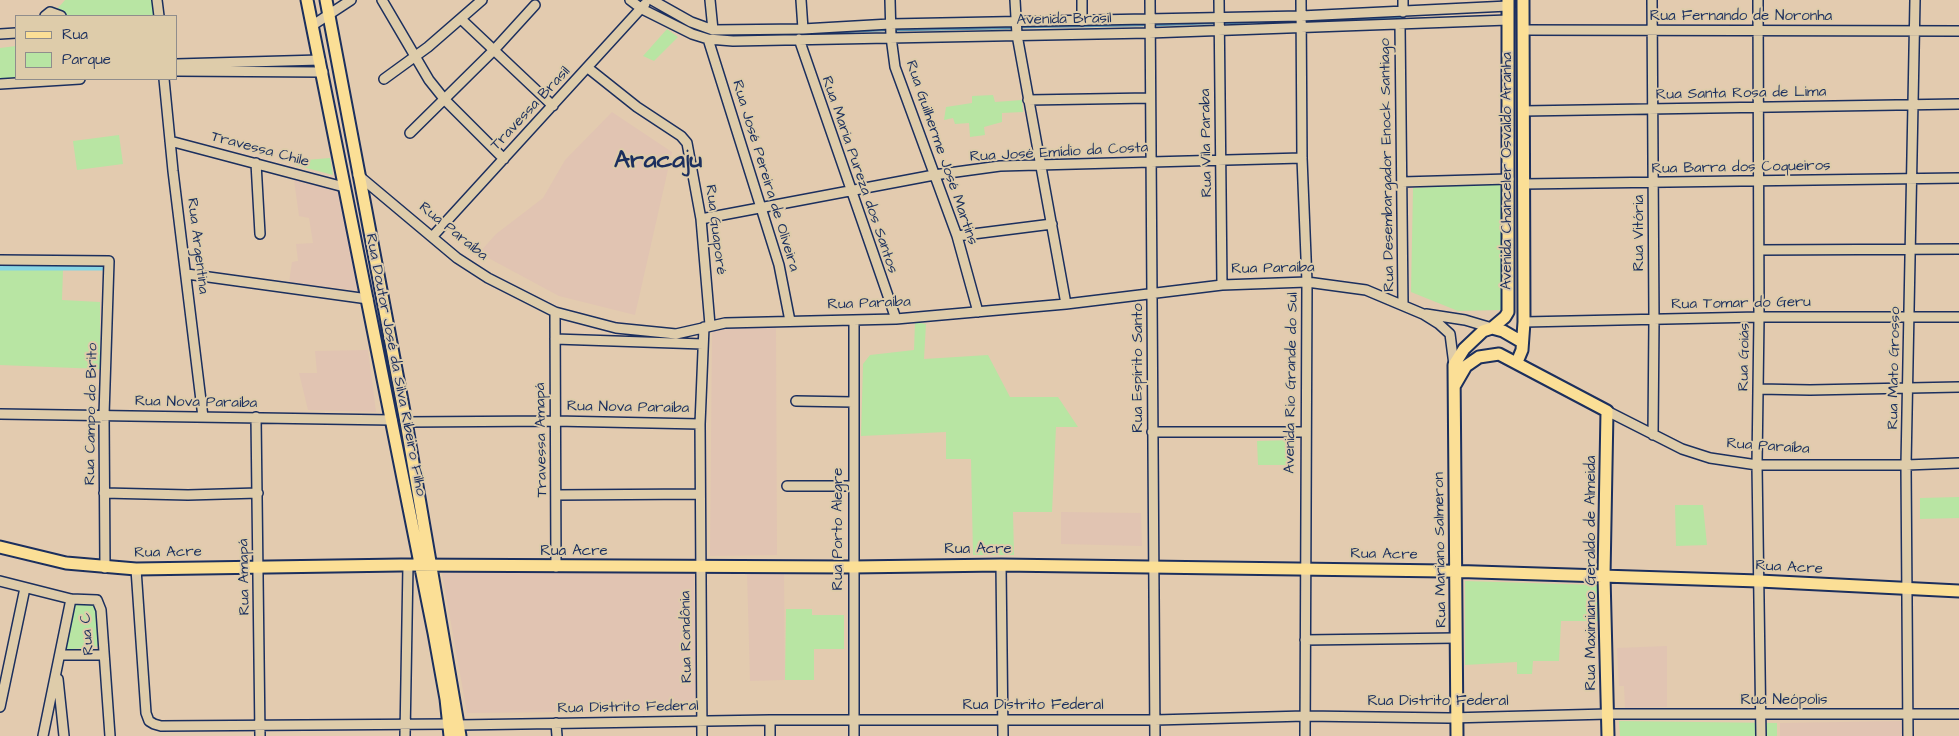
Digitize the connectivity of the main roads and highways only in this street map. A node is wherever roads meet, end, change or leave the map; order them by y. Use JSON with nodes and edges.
{"nodes":[{"id":1,"x":307,"y":0,"type":"edge"},
{"id":2,"x":326,"y":0,"type":"edge"},
{"id":3,"x":1523,"y":0,"type":"edge"},
{"id":4,"x":1508,"y":3,"type":"edge"},
{"id":5,"x":1492,"y":328,"type":"junction"},
{"id":6,"x":1522,"y":342,"type":"junction"},
{"id":7,"x":1517,"y":362,"type":"junction"},
{"id":8,"x":1454,"y":364,"type":"joint"},
{"id":9,"x":1455,"y":385,"type":"junction"},
{"id":10,"x":1607,"y":411,"type":"joint"},
{"id":11,"x":0,"y":547,"type":"edge"},
{"id":12,"x":414,"y":566,"type":"junction"},
{"id":13,"x":432,"y":566,"type":"junction"},
{"id":14,"x":1455,"y":571,"type":"junction"},
{"id":15,"x":1604,"y":576,"type":"junction"},
{"id":16,"x":1959,"y":591,"type":"edge"},
{"id":17,"x":456,"y":728,"type":"edge"},
{"id":18,"x":450,"y":736,"type":"edge"},
{"id":19,"x":1457,"y":736,"type":"edge"},
{"id":20,"x":1608,"y":736,"type":"edge"}],
"edges":[{"from":1,"to":12,"type":"main road","name":"Rua Doutor José da Silva Ribeiro Filho"},
{"from":2,"to":13,"type":"main road","name":"Rua Doutor José da Silva Ribeiro Filho"},
{"from":3,"to":6,"type":"main road","name":"Avenida Chanceler Osvaldo Aranha"},
{"from":4,"to":5,"type":"main road","name":"Avenida Chanceler Osvaldo Aranha"},
{"from":5,"to":6,"type":"main road"},
{"from":5,"to":8,"type":"main road","name":"Avenida Chanceler Osvaldo Aranha"},
{"from":6,"to":7,"type":"main road","name":"Avenida Chanceler Osvaldo Aranha"},
{"from":7,"to":9,"type":"main road","name":"Rua Paraíba"},
{"from":7,"to":10,"type":"main road","name":"Rua Paraíba"},
{"from":8,"to":9,"type":"main road","name":"Rua Mariano Salmeron"},
{"from":9,"to":14,"type":"main road","name":"Rua Mariano Salmeron"},
{"from":10,"to":15,"type":"main road","name":"Rua Maximiano Geraldo de Almeida"},
{"from":11,"to":12,"type":"main road","name":"Rua Acre"},
{"from":12,"to":13,"type":"main road","name":"Rua Acre"},
{"from":12,"to":17,"type":"main road","name":"Rua Doutor José da Silva Ribeiro Filho"},
{"from":13,"to":14,"type":"main road","name":"Rua Acre"},
{"from":13,"to":17,"type":"main road","name":"Rua Doutor José da Silva Ribeiro Filho"},
{"from":14,"to":15,"type":"main road","name":"Rua Acre"},
{"from":14,"to":19,"type":"main road","name":"Rua Mariano Salmeron"},
{"from":15,"to":16,"type":"main road","name":"Rua Acre"},
{"from":15,"to":20,"type":"main road","name":"Rua Maximiano Geraldo de Almeida"},
{"from":17,"to":18,"type":"main road","name":"Rua Doutor José da Silva Ribeiro Filho"}]}
